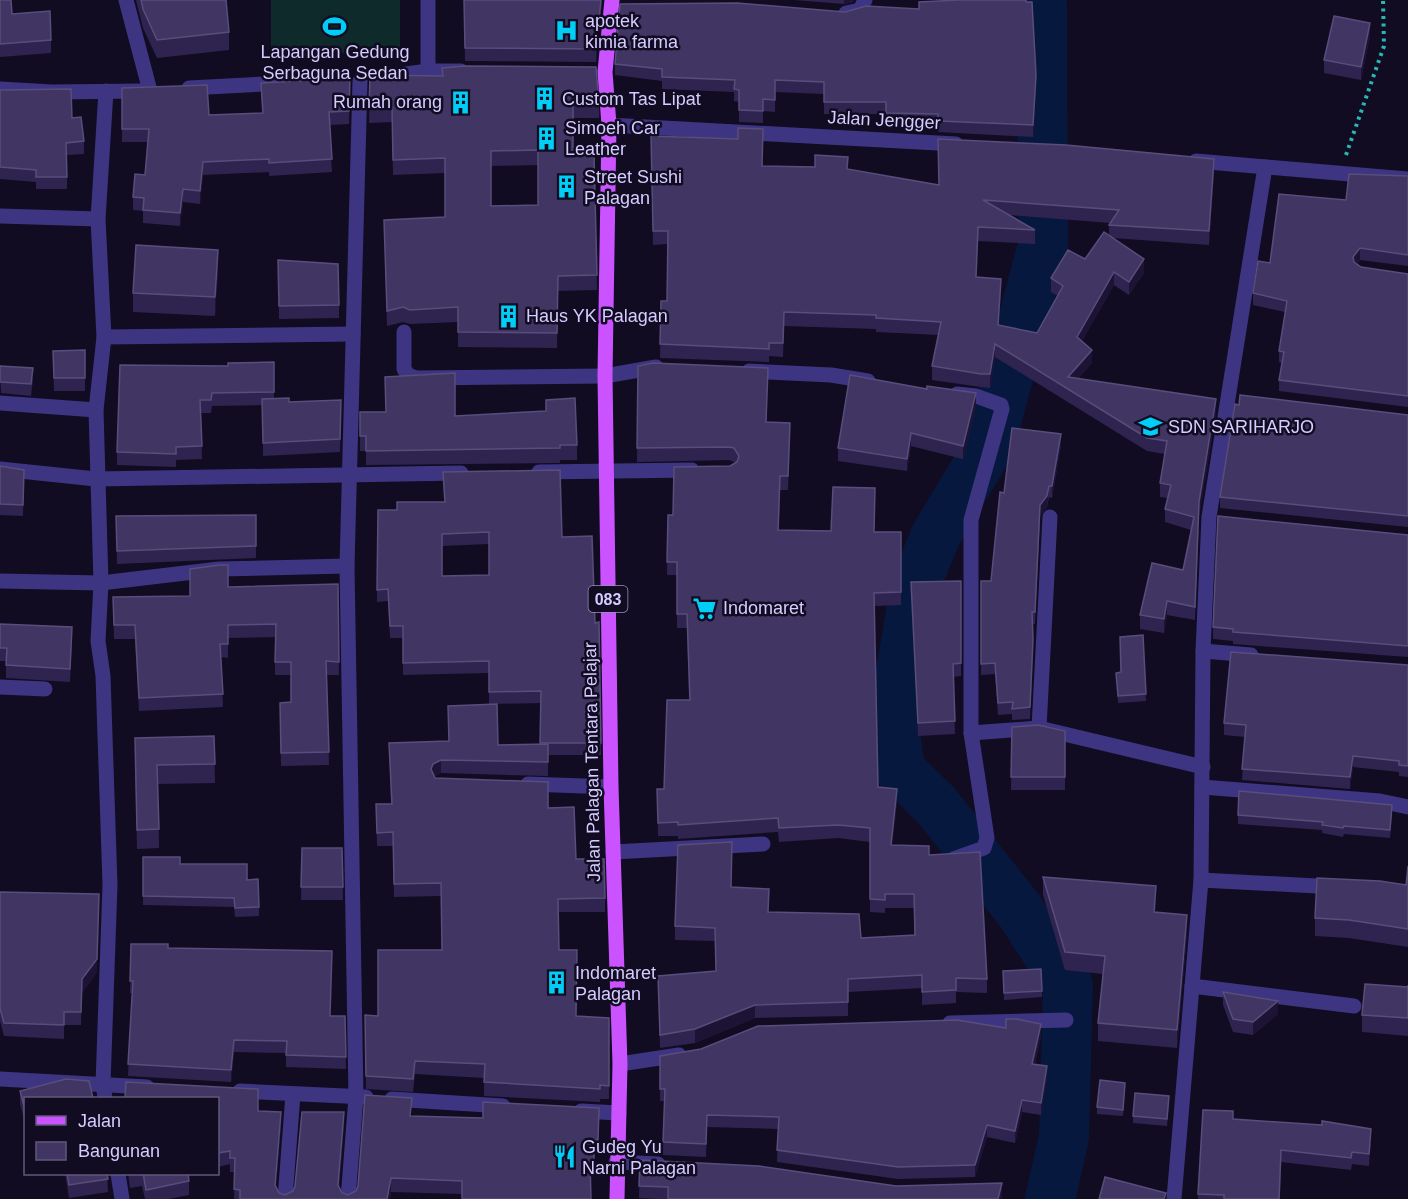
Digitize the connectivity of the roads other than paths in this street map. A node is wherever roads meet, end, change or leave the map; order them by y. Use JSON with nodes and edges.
{"nodes":[{"id":1,"x":126,"y":0,"type":"edge"},
{"id":2,"x":428,"y":0,"type":"edge"},
{"id":3,"x":865,"y":0,"type":"edge"},
{"id":4,"x":616,"y":4,"type":"edge"},
{"id":5,"x":834,"y":13,"type":"edge"},
{"id":6,"x":428,"y":71,"type":"junction"},
{"id":7,"x":475,"y":71,"type":"edge"},
{"id":8,"x":298,"y":82,"type":"edge"},
{"id":9,"x":0,"y":89,"type":"edge"},
{"id":10,"x":161,"y":90,"type":"junction"},
{"id":11,"x":106,"y":91,"type":"junction"},
{"id":12,"x":609,"y":125,"type":"junction"},
{"id":13,"x":977,"y":145,"type":"edge"},
{"id":14,"x":1185,"y":160,"type":"edge"},
{"id":15,"x":1265,"y":167,"type":"junction"},
{"id":16,"x":1408,"y":179,"type":"edge"},
{"id":17,"x":0,"y":216,"type":"edge"},
{"id":18,"x":98,"y":219,"type":"junction"},
{"id":19,"x":404,"y":332,"type":"dead end"},
{"id":20,"x":353,"y":334,"type":"junction"},
{"id":21,"x":104,"y":337,"type":"junction"},
{"id":22,"x":676,"y":368,"type":"edge"},
{"id":23,"x":735,"y":371,"type":"edge"},
{"id":24,"x":605,"y":376,"type":"junction"},
{"id":25,"x":887,"y":384,"type":"edge"},
{"id":26,"x":945,"y":393,"type":"edge"},
{"id":27,"x":0,"y":403,"type":"edge"},
{"id":28,"x":96,"y":410,"type":"junction"},
{"id":29,"x":0,"y":469,"type":"edge"},
{"id":30,"x":707,"y":470,"type":"edge"},
{"id":31,"x":607,"y":471,"type":"junction"},
{"id":32,"x":478,"y":472,"type":"edge"},
{"id":33,"x":525,"y":472,"type":"edge"},
{"id":34,"x":349,"y":474,"type":"junction"},
{"id":35,"x":96,"y":479,"type":"junction"},
{"id":36,"x":1050,"y":517,"type":"dead end"},
{"id":37,"x":347,"y":566,"type":"junction"},
{"id":38,"x":0,"y":581,"type":"edge"},
{"id":39,"x":101,"y":583,"type":"junction"},
{"id":40,"x":1203,"y":651,"type":"junction"},
{"id":41,"x":1271,"y":657,"type":"edge"},
{"id":42,"x":0,"y":687,"type":"edge"},
{"id":43,"x":45,"y":689,"type":"dead end"},
{"id":44,"x":1039,"y":728,"type":"junction"},
{"id":45,"x":971,"y":733,"type":"junction"},
{"id":46,"x":1203,"y":767,"type":"junction"},
{"id":47,"x":512,"y":784,"type":"edge"},
{"id":48,"x":611,"y":787,"type":"junction"},
{"id":49,"x":1202,"y":787,"type":"junction"},
{"id":50,"x":1408,"y":807,"type":"edge"},
{"id":51,"x":763,"y":844,"type":"dead end"},
{"id":52,"x":613,"y":852,"type":"junction"},
{"id":53,"x":950,"y":859,"type":"edge"},
{"id":54,"x":1201,"y":880,"type":"junction"},
{"id":55,"x":1350,"y":888,"type":"edge"},
{"id":56,"x":1192,"y":986,"type":"junction"},
{"id":57,"x":1354,"y":1006,"type":"dead end"},
{"id":58,"x":1066,"y":1020,"type":"dead end"},
{"id":59,"x":935,"y":1023,"type":"edge"},
{"id":60,"x":698,"y":1052,"type":"edge"},
{"id":61,"x":620,"y":1064,"type":"junction"},
{"id":62,"x":0,"y":1079,"type":"edge"},
{"id":63,"x":162,"y":1087,"type":"edge"},
{"id":64,"x":221,"y":1090,"type":"edge"},
{"id":65,"x":104,"y":1091,"type":"edge"},
{"id":66,"x":293,"y":1094,"type":"junction"},
{"id":67,"x":356,"y":1097,"type":"junction"},
{"id":68,"x":523,"y":1107,"type":"edge"},
{"id":69,"x":571,"y":1110,"type":"edge"},
{"id":70,"x":619,"y":1113,"type":"junction"},
{"id":71,"x":616,"y":1162,"type":"junction"},
{"id":72,"x":670,"y":1164,"type":"edge"},
{"id":73,"x":118,"y":1175,"type":"edge"},
{"id":74,"x":122,"y":1199,"type":"edge"},
{"id":75,"x":285,"y":1199,"type":"edge"},
{"id":76,"x":348,"y":1199,"type":"edge"},
{"id":77,"x":617,"y":1199,"type":"edge"},
{"id":78,"x":1174,"y":1199,"type":"edge"}],
"edges":[{"from":1,"to":10,"type":"street"},
{"from":2,"to":6,"type":"street"},
{"from":3,"to":5,"type":"street"},
{"from":4,"to":12,"type":"main road","name":"Jalan Palagan Tentara Pelajar","number":"083"},
{"from":6,"to":7,"type":"street"},
{"from":6,"to":20,"type":"street"},
{"from":8,"to":10,"type":"street"},
{"from":9,"to":11,"type":"street"},
{"from":10,"to":11,"type":"street"},
{"from":11,"to":18,"type":"street"},
{"from":12,"to":13,"type":"street","name":"Jalan Jengger"},
{"from":12,"to":24,"type":"main road","name":"Jalan Palagan Tentara Pelajar","number":"083"},
{"from":14,"to":15,"type":"street"},
{"from":15,"to":16,"type":"street"},
{"from":15,"to":40,"type":"street"},
{"from":17,"to":18,"type":"street"},
{"from":18,"to":21,"type":"street"},
{"from":19,"to":24,"type":"street"},
{"from":20,"to":21,"type":"street"},
{"from":20,"to":34,"type":"street"},
{"from":21,"to":28,"type":"street"},
{"from":22,"to":24,"type":"street"},
{"from":23,"to":25,"type":"street"},
{"from":24,"to":31,"type":"main road","name":"Jalan Palagan Tentara Pelajar","number":"083"},
{"from":26,"to":45,"type":"street"},
{"from":27,"to":28,"type":"street"},
{"from":28,"to":35,"type":"street"},
{"from":29,"to":35,"type":"street"},
{"from":30,"to":31,"type":"street"},
{"from":31,"to":33,"type":"street"},
{"from":31,"to":48,"type":"main road","name":"Jalan Palagan Tentara Pelajar","number":"083"},
{"from":32,"to":34,"type":"street"},
{"from":34,"to":35,"type":"street"},
{"from":34,"to":37,"type":"street"},
{"from":35,"to":39,"type":"street"},
{"from":36,"to":44,"type":"street"},
{"from":37,"to":39,"type":"street"},
{"from":37,"to":67,"type":"street"},
{"from":38,"to":39,"type":"street"},
{"from":39,"to":65,"type":"street"},
{"from":40,"to":41,"type":"street"},
{"from":40,"to":46,"type":"street"},
{"from":42,"to":43,"type":"street"},
{"from":44,"to":45,"type":"street"},
{"from":44,"to":46,"type":"street"},
{"from":45,"to":53,"type":"street"},
{"from":46,"to":49,"type":"street"},
{"from":47,"to":48,"type":"street"},
{"from":48,"to":52,"type":"main road","name":"Jalan Palagan Tentara Pelajar","number":"083"},
{"from":49,"to":50,"type":"street"},
{"from":49,"to":54,"type":"street"},
{"from":51,"to":52,"type":"street"},
{"from":52,"to":61,"type":"main road","name":"Jalan Palagan Tentara Pelajar","number":"083"},
{"from":54,"to":55,"type":"street"},
{"from":54,"to":56,"type":"street"},
{"from":56,"to":57,"type":"street"},
{"from":56,"to":78,"type":"street"},
{"from":58,"to":59,"type":"street"},
{"from":60,"to":61,"type":"street"},
{"from":61,"to":70,"type":"main road","name":"Jalan Palagan Tentara Pelajar","number":"083"},
{"from":62,"to":65,"type":"street"},
{"from":63,"to":65,"type":"street"},
{"from":64,"to":66,"type":"street"},
{"from":66,"to":67,"type":"street"},
{"from":66,"to":75,"type":"street"},
{"from":67,"to":68,"type":"street"},
{"from":67,"to":76,"type":"street"},
{"from":69,"to":70,"type":"street"},
{"from":70,"to":71,"type":"main road","name":"Jalan Palagan Tentara Pelajar","number":"083"},
{"from":71,"to":72,"type":"street"},
{"from":71,"to":77,"type":"main road","name":"Jalan Palagan Tentara Pelajar","number":"083"},
{"from":73,"to":74,"type":"street"}]}
